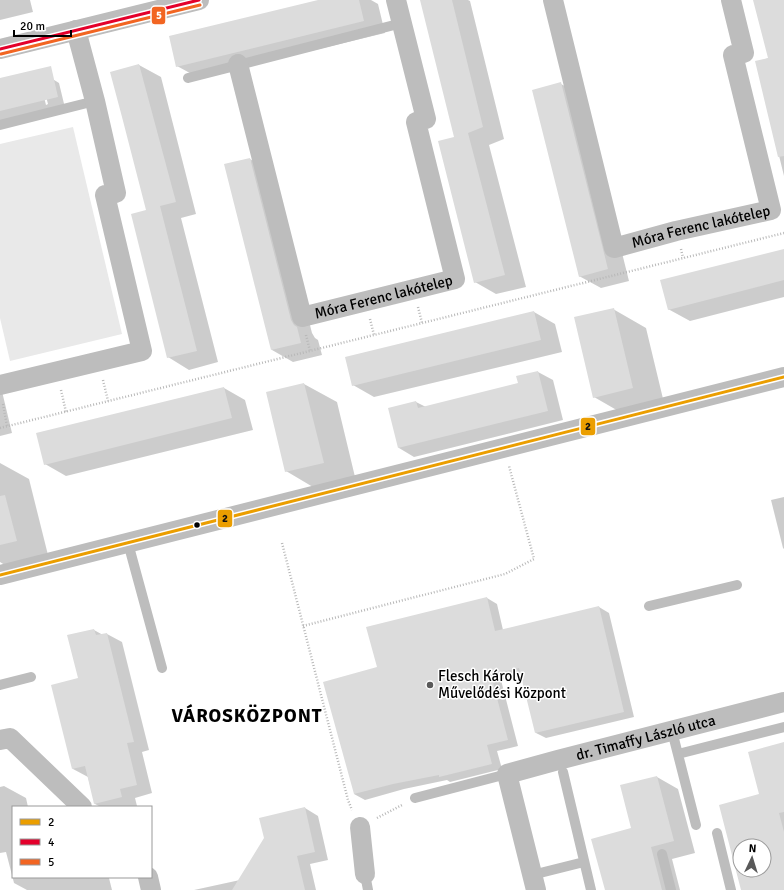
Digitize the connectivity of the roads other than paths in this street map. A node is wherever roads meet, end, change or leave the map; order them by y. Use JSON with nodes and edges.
{"nodes":[{"id":1,"x":198,"y":0,"type":"edge"},
{"id":2,"x":396,"y":0,"type":"edge"},
{"id":3,"x":554,"y":0,"type":"edge"},
{"id":4,"x":731,"y":0,"type":"edge"},
{"id":5,"x":402,"y":23,"type":"junction"},
{"id":6,"x":76,"y":30,"type":"junction"},
{"id":7,"x":0,"y":49,"type":"edge"},
{"id":8,"x":238,"y":64,"type":"junction"},
{"id":9,"x":188,"y":78,"type":"dead end"},
{"id":10,"x":95,"y":101,"type":"junction"},
{"id":11,"x":0,"y":125,"type":"edge"},
{"id":12,"x":784,"y":377,"type":"edge"},
{"id":13,"x":1,"y":394,"type":"edge"},
{"id":14,"x":128,"y":543,"type":"junction"},
{"id":15,"x":0,"y":575,"type":"edge"},
{"id":16,"x":737,"y":585,"type":"dead end"},
{"id":17,"x":649,"y":606,"type":"dead end"},
{"id":18,"x":162,"y":668,"type":"dead end"},
{"id":19,"x":31,"y":677,"type":"dead end"},
{"id":20,"x":0,"y":685,"type":"edge"},
{"id":21,"x":784,"y":702,"type":"edge"},
{"id":22,"x":784,"y":727,"type":"edge"},
{"id":23,"x":672,"y":731,"type":"junction"},
{"id":24,"x":0,"y":740,"type":"edge"},
{"id":25,"x":678,"y":754,"type":"junction"},
{"id":26,"x":563,"y":772,"type":"dead end"},
{"id":27,"x":507,"y":774,"type":"junction"},
{"id":28,"x":415,"y":798,"type":"road end"},
{"id":29,"x":81,"y":806,"type":"edge"},
{"id":30,"x":696,"y":825,"type":"dead end"},
{"id":31,"x":360,"y":827,"type":"road end"},
{"id":32,"x":717,"y":833,"type":"dead end"},
{"id":33,"x":662,"y":854,"type":"dead end"},
{"id":34,"x":584,"y":862,"type":"junction"},
{"id":35,"x":148,"y":878,"type":"edge"},
{"id":36,"x":367,"y":882,"type":"edge"},
{"id":37,"x":534,"y":883,"type":"edge"},
{"id":38,"x":151,"y":890,"type":"edge"},
{"id":39,"x":591,"y":890,"type":"edge"},
{"id":40,"x":671,"y":890,"type":"edge"},
{"id":41,"x":731,"y":890,"type":"edge"}],
"edges":[{"from":1,"to":6,"type":"street"},
{"from":2,"to":5,"type":"street","name":"Móra Ferenc lakótelep"},
{"from":3,"to":4,"type":"street","name":"Móra Ferenc lakótelep"},
{"from":5,"to":8,"type":"lane"},
{"from":5,"to":8,"type":"street","name":"Móra Ferenc lakótelep"},
{"from":6,"to":7,"type":"street"},
{"from":6,"to":10,"type":"street"},
{"from":8,"to":9,"type":"lane"},
{"from":10,"to":11,"type":"lane"},
{"from":10,"to":13,"type":"street"},
{"from":12,"to":14,"type":"street"},
{"from":14,"to":15,"type":"street"},
{"from":14,"to":18,"type":"lane"},
{"from":16,"to":17,"type":"lane"},
{"from":19,"to":20,"type":"lane"},
{"from":21,"to":23,"type":"street","name":"dr. Timaffy László utca"},
{"from":22,"to":25,"type":"lane"},
{"from":23,"to":25,"type":"lane"},
{"from":23,"to":27,"type":"street","name":"dr. Timaffy László utca"},
{"from":24,"to":29,"type":"street"},
{"from":25,"to":30,"type":"lane"},
{"from":26,"to":34,"type":"lane"},
{"from":27,"to":28,"type":"lane","name":"dr. Timaffy László utca"},
{"from":27,"to":37,"type":"street"},
{"from":31,"to":36,"type":"street"},
{"from":32,"to":41,"type":"lane"},
{"from":33,"to":40,"type":"lane"},
{"from":34,"to":37,"type":"lane"},
{"from":34,"to":39,"type":"lane"},
{"from":35,"to":38,"type":"street"}]}
